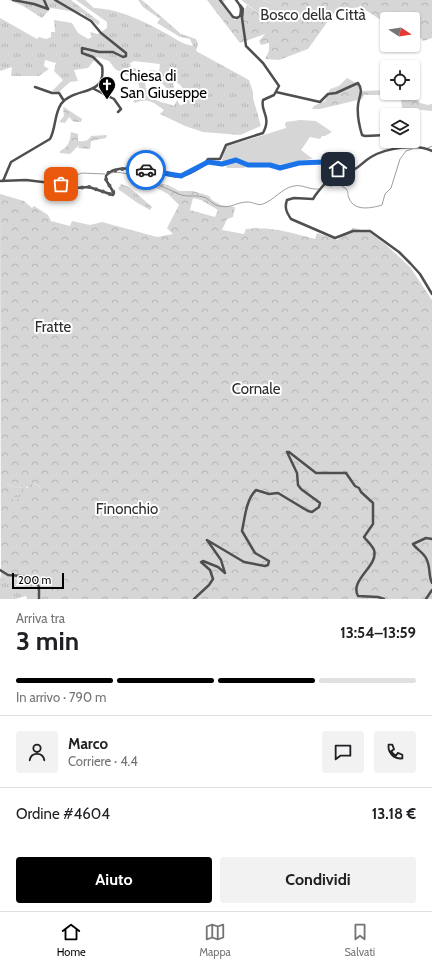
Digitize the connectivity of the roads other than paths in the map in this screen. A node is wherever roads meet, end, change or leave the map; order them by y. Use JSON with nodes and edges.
{"nodes":[{"id":1,"x":13,"y":0,"type":"edge"},
{"id":2,"x":44,"y":0,"type":"edge"},
{"id":3,"x":55,"y":0,"type":"edge"},
{"id":4,"x":220,"y":0,"type":"edge"},
{"id":5,"x":236,"y":0,"type":"edge"},
{"id":6,"x":240,"y":5,"type":"junction"},
{"id":7,"x":35,"y":87,"type":"dead end"},
{"id":8,"x":94,"y":89,"type":"junction"},
{"id":9,"x":276,"y":92,"type":"junction"},
{"id":10,"x":64,"y":101,"type":"junction"},
{"id":11,"x":118,"y":112,"type":"dead end"},
{"id":12,"x":380,"y":135,"type":"edge"},
{"id":13,"x":401,"y":148,"type":"edge"},
{"id":14,"x":418,"y":148,"type":"edge"},
{"id":15,"x":432,"y":151,"type":"edge"},
{"id":16,"x":204,"y":165,"type":"junction"},
{"id":17,"x":339,"y":167,"type":"junction"},
{"id":18,"x":3,"y":182,"type":"edge"},
{"id":19,"x":432,"y":294,"type":"edge"},
{"id":20,"x":432,"y":539,"type":"edge"},
{"id":21,"x":0,"y":570,"type":"edge"},
{"id":22,"x":432,"y":583,"type":"edge"},
{"id":23,"x":432,"y":590,"type":"edge"},
{"id":24,"x":40,"y":599,"type":"edge"},
{"id":25,"x":194,"y":599,"type":"edge"},
{"id":26,"x":384,"y":599,"type":"edge"},
{"id":27,"x":426,"y":599,"type":"edge"}],
"edges":[{"from":1,"to":2,"type":"street"},
{"from":3,"to":8,"type":"street"},
{"from":4,"to":6,"type":"street"},
{"from":5,"to":6,"type":"street"},
{"from":6,"to":9,"type":"street"},
{"from":7,"to":10,"type":"street"},
{"from":8,"to":10,"type":"street"},
{"from":8,"to":11,"type":"street"},
{"from":9,"to":12,"type":"street"},
{"from":9,"to":16,"type":"street"},
{"from":10,"to":18,"type":"street"},
{"from":13,"to":17,"type":"street"},
{"from":14,"to":15,"type":"street"},
{"from":16,"to":17,"type":"street"},
{"from":16,"to":18,"type":"street"},
{"from":17,"to":19,"type":"street"},
{"from":20,"to":22,"type":"street"},
{"from":21,"to":24,"type":"street"},
{"from":23,"to":27,"type":"street"},
{"from":25,"to":26,"type":"street"}]}
